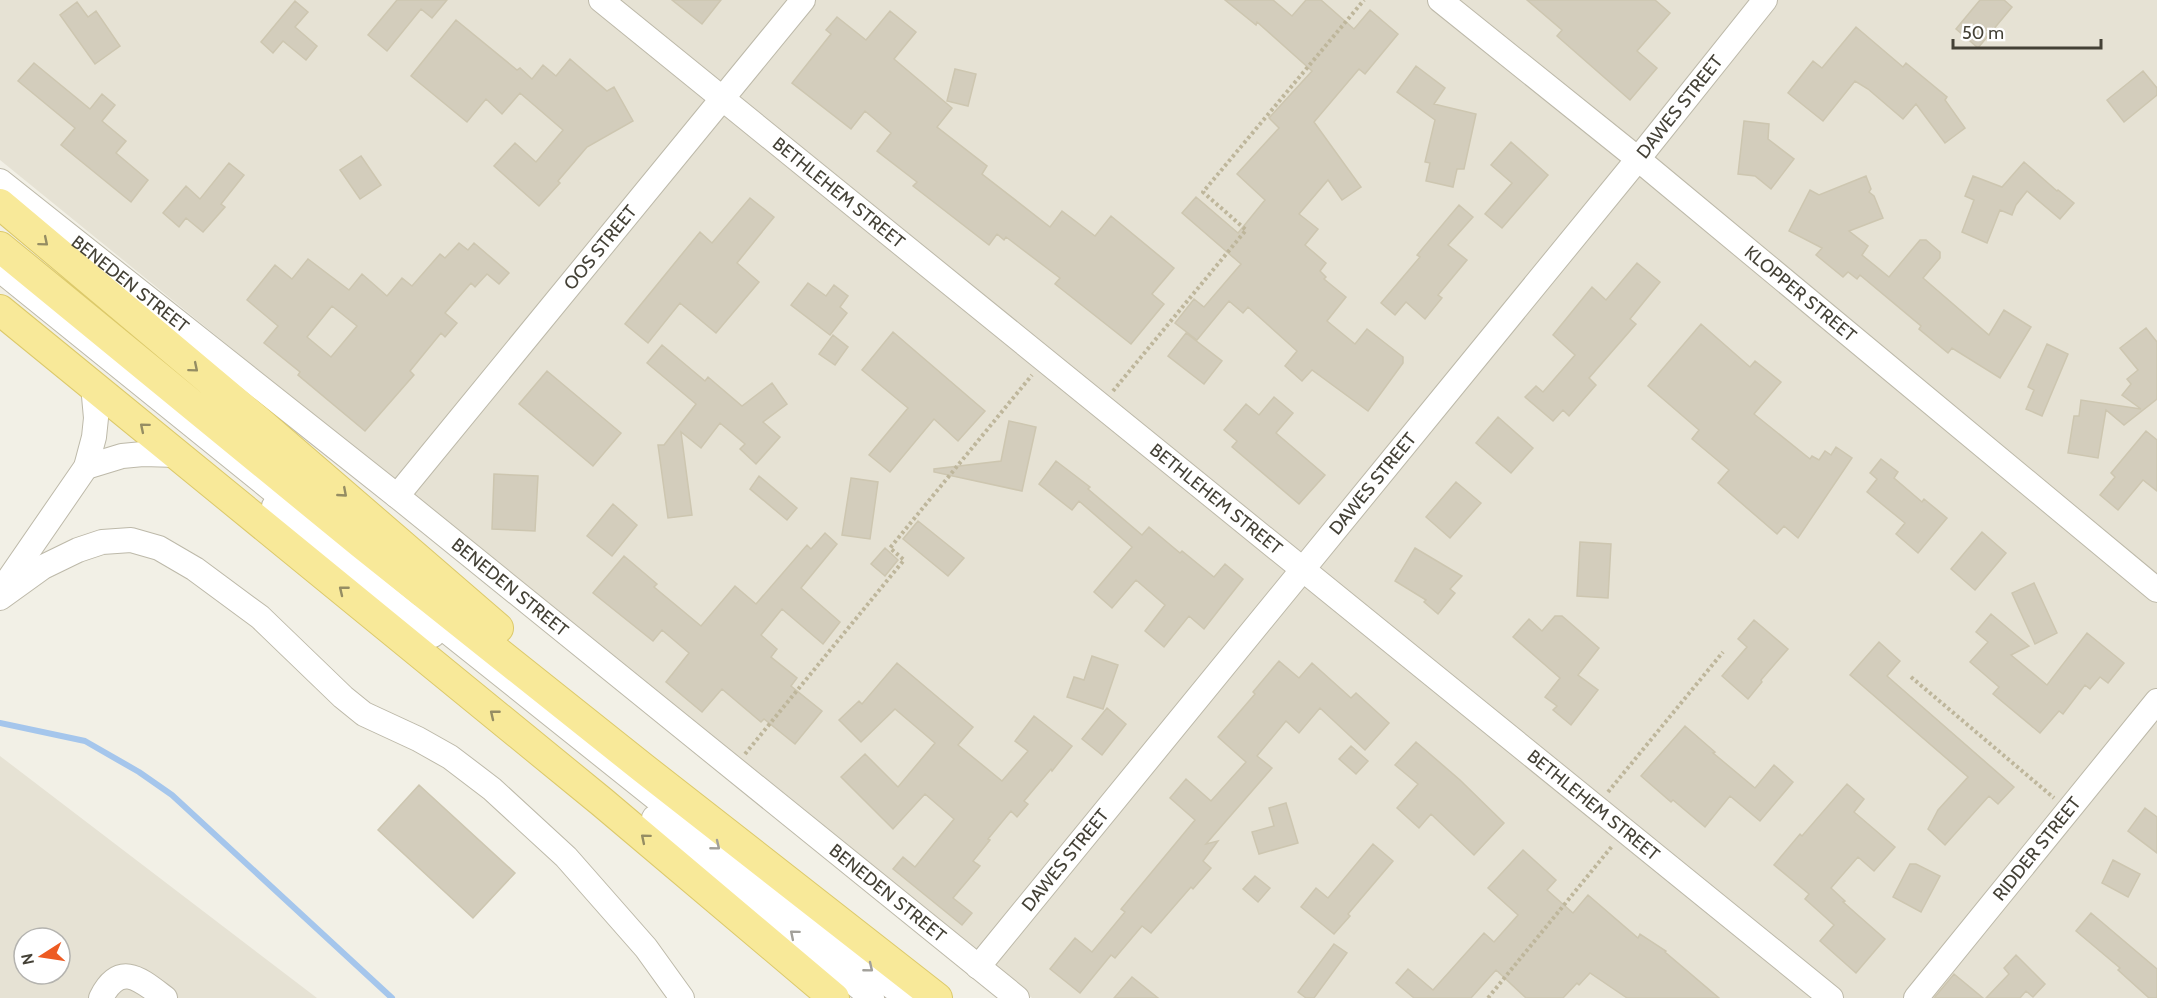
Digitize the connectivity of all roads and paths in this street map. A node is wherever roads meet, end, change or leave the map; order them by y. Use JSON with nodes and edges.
{"nodes":[{"id":1,"x":601,"y":0,"type":"edge"},
{"id":2,"x":803,"y":0,"type":"edge"},
{"id":3,"x":1364,"y":0,"type":"edge"},
{"id":4,"x":1440,"y":0,"type":"edge"},
{"id":5,"x":1754,"y":4,"type":"edge"},
{"id":6,"x":722,"y":100,"type":"junction"},
{"id":7,"x":1638,"y":159,"type":"junction"},
{"id":8,"x":0,"y":181,"type":"edge"},
{"id":9,"x":0,"y":204,"type":"edge"},
{"id":10,"x":0,"y":247,"type":"edge"},
{"id":11,"x":0,"y":270,"type":"edge"},
{"id":12,"x":0,"y":284,"type":"edge"},
{"id":13,"x":0,"y":310,"type":"edge"},
{"id":14,"x":1045,"y":359,"type":"junction"},
{"id":15,"x":93,"y":385,"type":"junction"},
{"id":16,"x":1101,"y":405,"type":"junction"},
{"id":17,"x":177,"y":455,"type":"junction"},
{"id":18,"x":86,"y":467,"type":"junction"},
{"id":19,"x":397,"y":496,"type":"junction"},
{"id":20,"x":1302,"y":568,"type":"junction"},
{"id":21,"x":2157,"y":590,"type":"edge"},
{"id":22,"x":0,"y":592,"type":"edge"},
{"id":23,"x":0,"y":598,"type":"edge"},
{"id":24,"x":1723,"y":652,"type":"dead end"},
{"id":25,"x":1911,"y":677,"type":"dead end"},
{"id":26,"x":2157,"y":700,"type":"edge"},
{"id":27,"x":643,"y":768,"type":"junction"},
{"id":28,"x":733,"y":768,"type":"junction"},
{"id":29,"x":1596,"y":806,"type":"junction"},
{"id":30,"x":2068,"y":810,"type":"junction"},
{"id":31,"x":1625,"y":831,"type":"junction"},
{"id":32,"x":978,"y":967,"type":"junction"},
{"id":33,"x":101,"y":998,"type":"edge"},
{"id":34,"x":165,"y":998,"type":"edge"},
{"id":35,"x":682,"y":998,"type":"edge"},
{"id":36,"x":834,"y":998,"type":"edge"},
{"id":37,"x":872,"y":998,"type":"edge"},
{"id":38,"x":906,"y":998,"type":"edge"},
{"id":39,"x":938,"y":998,"type":"edge"},
{"id":40,"x":1017,"y":998,"type":"edge"},
{"id":41,"x":1488,"y":998,"type":"edge"},
{"id":42,"x":1831,"y":998,"type":"edge"},
{"id":43,"x":1916,"y":998,"type":"edge"}],
"edges":[{"from":1,"to":6,"type":"street","name":"BETHLEHEM STREET"},
{"from":2,"to":6,"type":"street","name":"OOS STREET"},
{"from":3,"to":16,"type":"path"},
{"from":4,"to":7,"type":"street","name":"KLOPPER STREET"},
{"from":5,"to":7,"type":"street","name":"DAWES STREET"},
{"from":6,"to":14,"type":"street","name":"BETHLEHEM STREET"},
{"from":6,"to":19,"type":"street","name":"OOS STREET"},
{"from":7,"to":20,"type":"street","name":"DAWES STREET"},
{"from":7,"to":21,"type":"street","name":"KLOPPER STREET"},
{"from":8,"to":19,"type":"street","name":"BENEDEN STREET"},
{"from":9,"to":27,"type":"main road","one_way":true},
{"from":10,"to":27,"type":"main road"},
{"from":11,"to":38,"type":"street","one_way":true},
{"from":37,"to":12,"type":"street","one_way":true},
{"from":13,"to":15,"type":"main road"},
{"from":14,"to":16,"type":"street","name":"BETHLEHEM STREET"},
{"from":14,"to":28,"type":"path"},
{"from":17,"to":15,"type":"main road","one_way":true},
{"from":15,"to":18,"type":"street"},
{"from":16,"to":20,"type":"street","name":"BETHLEHEM STREET"},
{"from":17,"to":18,"type":"street"},
{"from":36,"to":17,"type":"main road","one_way":true},
{"from":18,"to":22,"type":"street"},
{"from":19,"to":28,"type":"street","name":"BENEDEN STREET"},
{"from":20,"to":29,"type":"street","name":"BETHLEHEM STREET"},
{"from":20,"to":32,"type":"street","name":"DAWES STREET"},
{"from":23,"to":35,"type":"street"},
{"from":24,"to":29,"type":"path"},
{"from":25,"to":30,"type":"path"},
{"from":26,"to":30,"type":"street","name":"RIDDER STREET"},
{"from":27,"to":39,"type":"main road"},
{"from":28,"to":32,"type":"street","name":"BENEDEN STREET"},
{"from":29,"to":31,"type":"street","name":"BETHLEHEM STREET"},
{"from":30,"to":43,"type":"street","name":"RIDDER STREET"},
{"from":31,"to":41,"type":"path"},
{"from":31,"to":42,"type":"street","name":"BETHLEHEM STREET"},
{"from":32,"to":40,"type":"street","name":"BENEDEN STREET"},
{"from":33,"to":34,"type":"street"}]}
